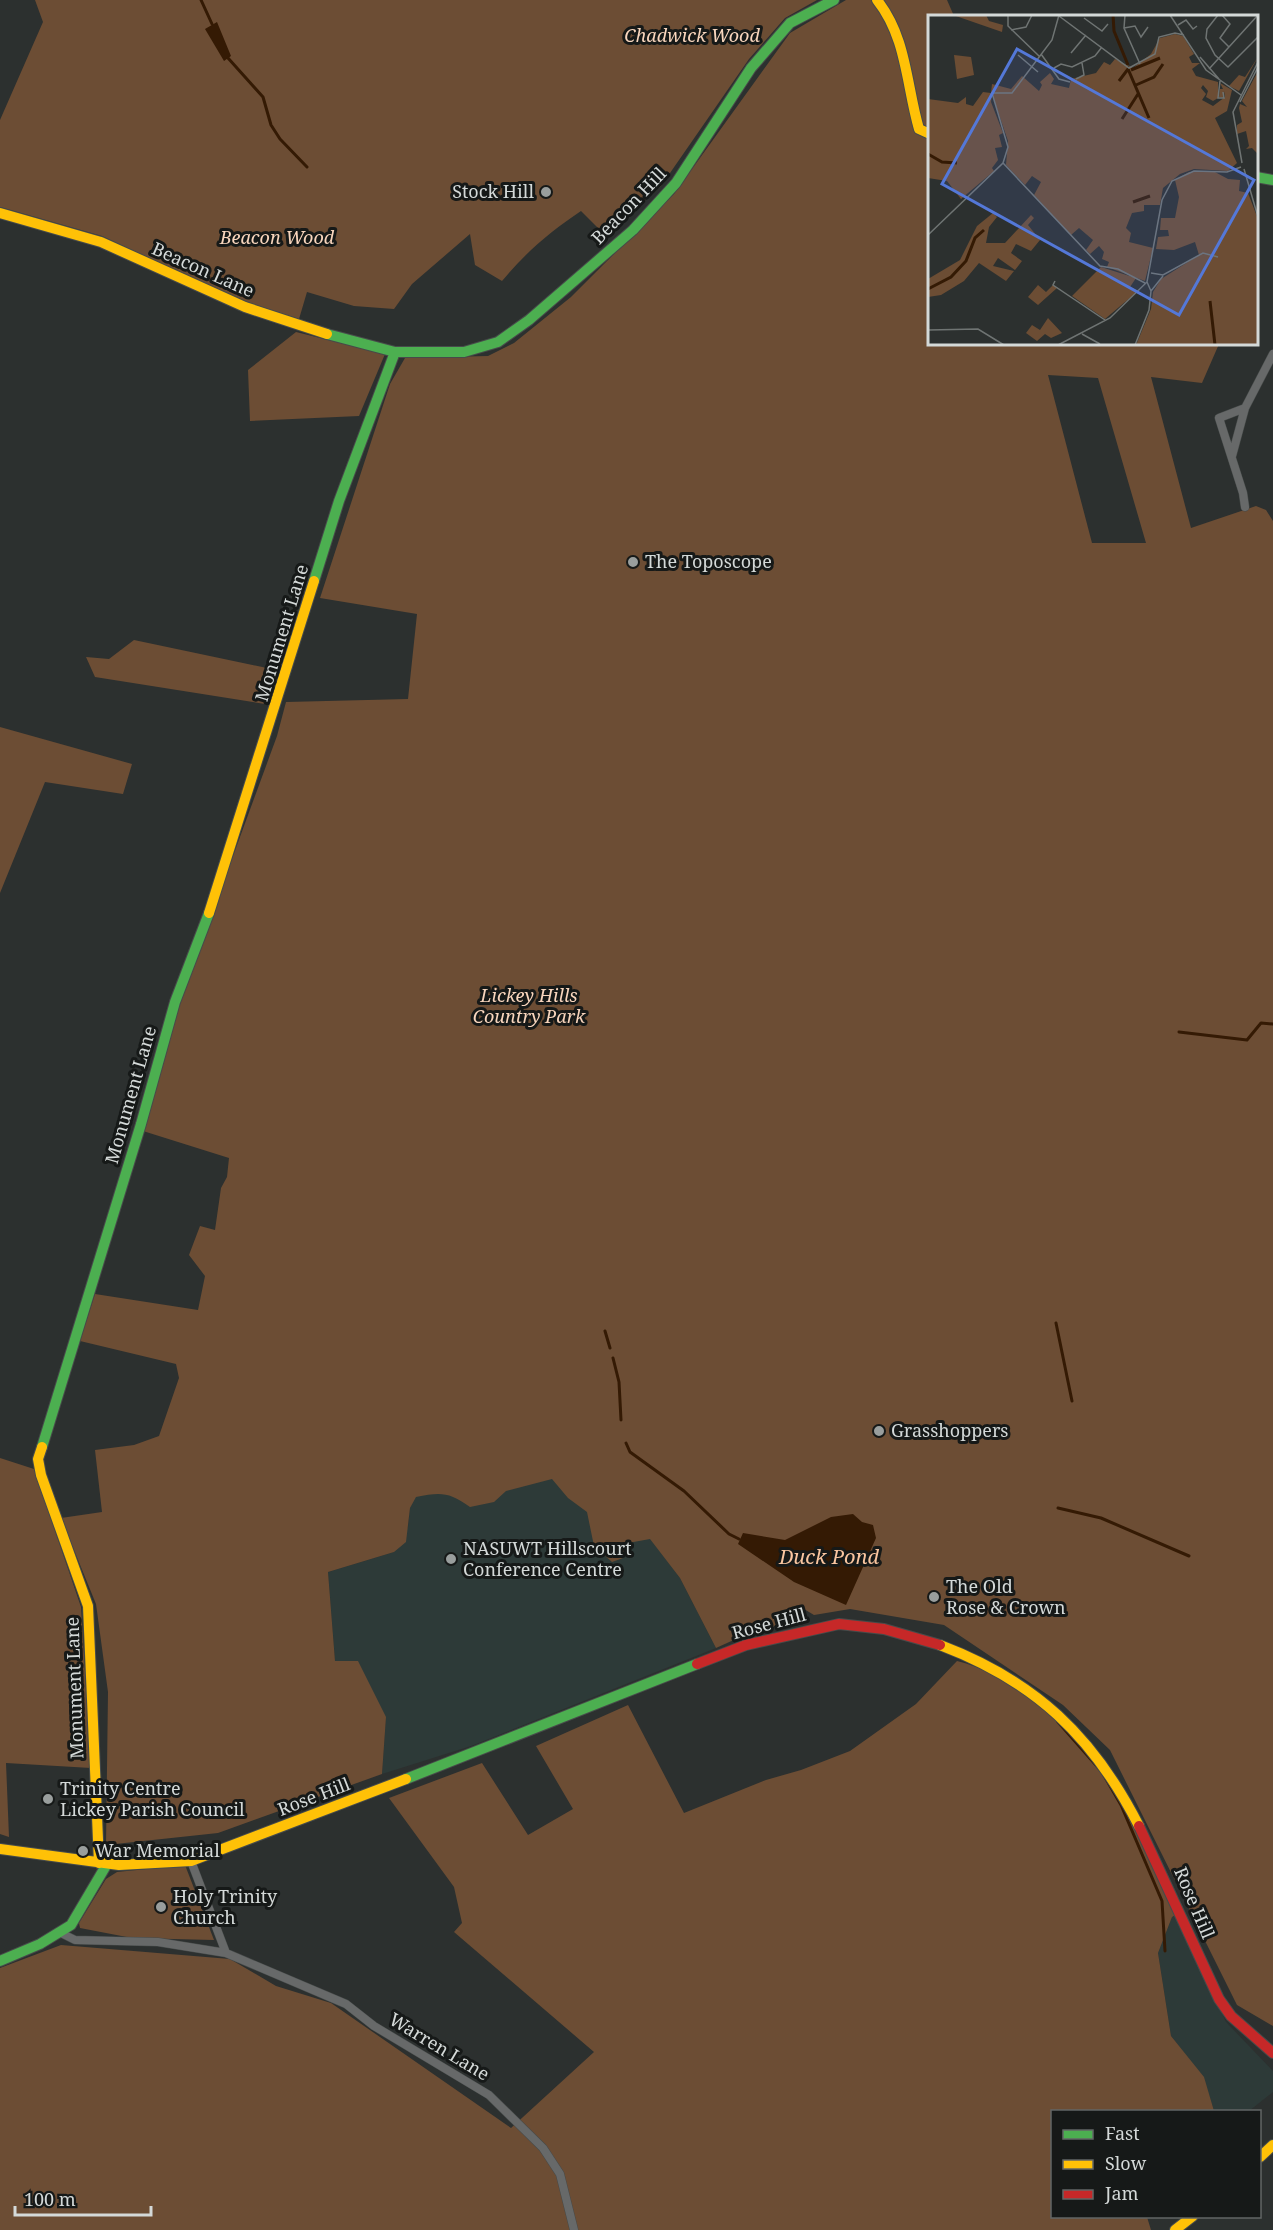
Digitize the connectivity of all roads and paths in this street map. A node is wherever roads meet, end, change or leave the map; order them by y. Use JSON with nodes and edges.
{"nodes":[{"id":1,"x":834,"y":0,"type":"edge"},
{"id":2,"x":877,"y":0,"type":"edge"},
{"id":3,"x":928,"y":133,"type":"edge"},
{"id":4,"x":1258,"y":177,"type":"edge"},
{"id":5,"x":1273,"y":180,"type":"edge"},
{"id":6,"x":0,"y":213,"type":"edge"},
{"id":7,"x":395,"y":351,"type":"junction"},
{"id":8,"x":1273,"y":354,"type":"edge"},
{"id":9,"x":1245,"y":408,"type":"junction"},
{"id":10,"x":1232,"y":456,"type":"junction"},
{"id":11,"x":1245,"y":507,"type":"dead end"},
{"id":12,"x":0,"y":1849,"type":"edge"},
{"id":13,"x":191,"y":1861,"type":"junction"},
{"id":14,"x":103,"y":1864,"type":"junction"},
{"id":15,"x":61,"y":1934,"type":"junction"},
{"id":16,"x":226,"y":1953,"type":"junction"},
{"id":17,"x":0,"y":1961,"type":"edge"},
{"id":18,"x":1273,"y":2054,"type":"edge"},
{"id":19,"x":1273,"y":2145,"type":"edge"},
{"id":20,"x":1261,"y":2156,"type":"edge"},
{"id":21,"x":1191,"y":2218,"type":"edge"},
{"id":22,"x":574,"y":2230,"type":"edge"},
{"id":23,"x":1175,"y":2230,"type":"edge"}],
"edges":[{"from":1,"to":7,"type":"street","name":"Beacon Hill"},
{"from":2,"to":3,"type":"street"},
{"from":4,"to":5,"type":"street"},
{"from":6,"to":7,"type":"street","name":"Beacon Lane"},
{"from":7,"to":14,"type":"street","name":"Monument Lane"},
{"from":8,"to":9,"type":"street"},
{"from":9,"to":10,"type":"street"},
{"from":9,"to":10,"type":"street"},
{"from":10,"to":11,"type":"street"},
{"from":12,"to":14,"type":"street","name":"Rose Hill"},
{"from":13,"to":14,"type":"street","name":"Rose Hill"},
{"from":13,"to":16,"type":"street"},
{"from":13,"to":18,"type":"street","name":"Rose Hill"},
{"from":14,"to":15,"type":"street"},
{"from":15,"to":16,"type":"street","name":"Warren Lane"},
{"from":15,"to":17,"type":"street"},
{"from":16,"to":22,"type":"street","name":"Warren Lane"},
{"from":19,"to":20,"type":"street"},
{"from":21,"to":23,"type":"street"}]}
